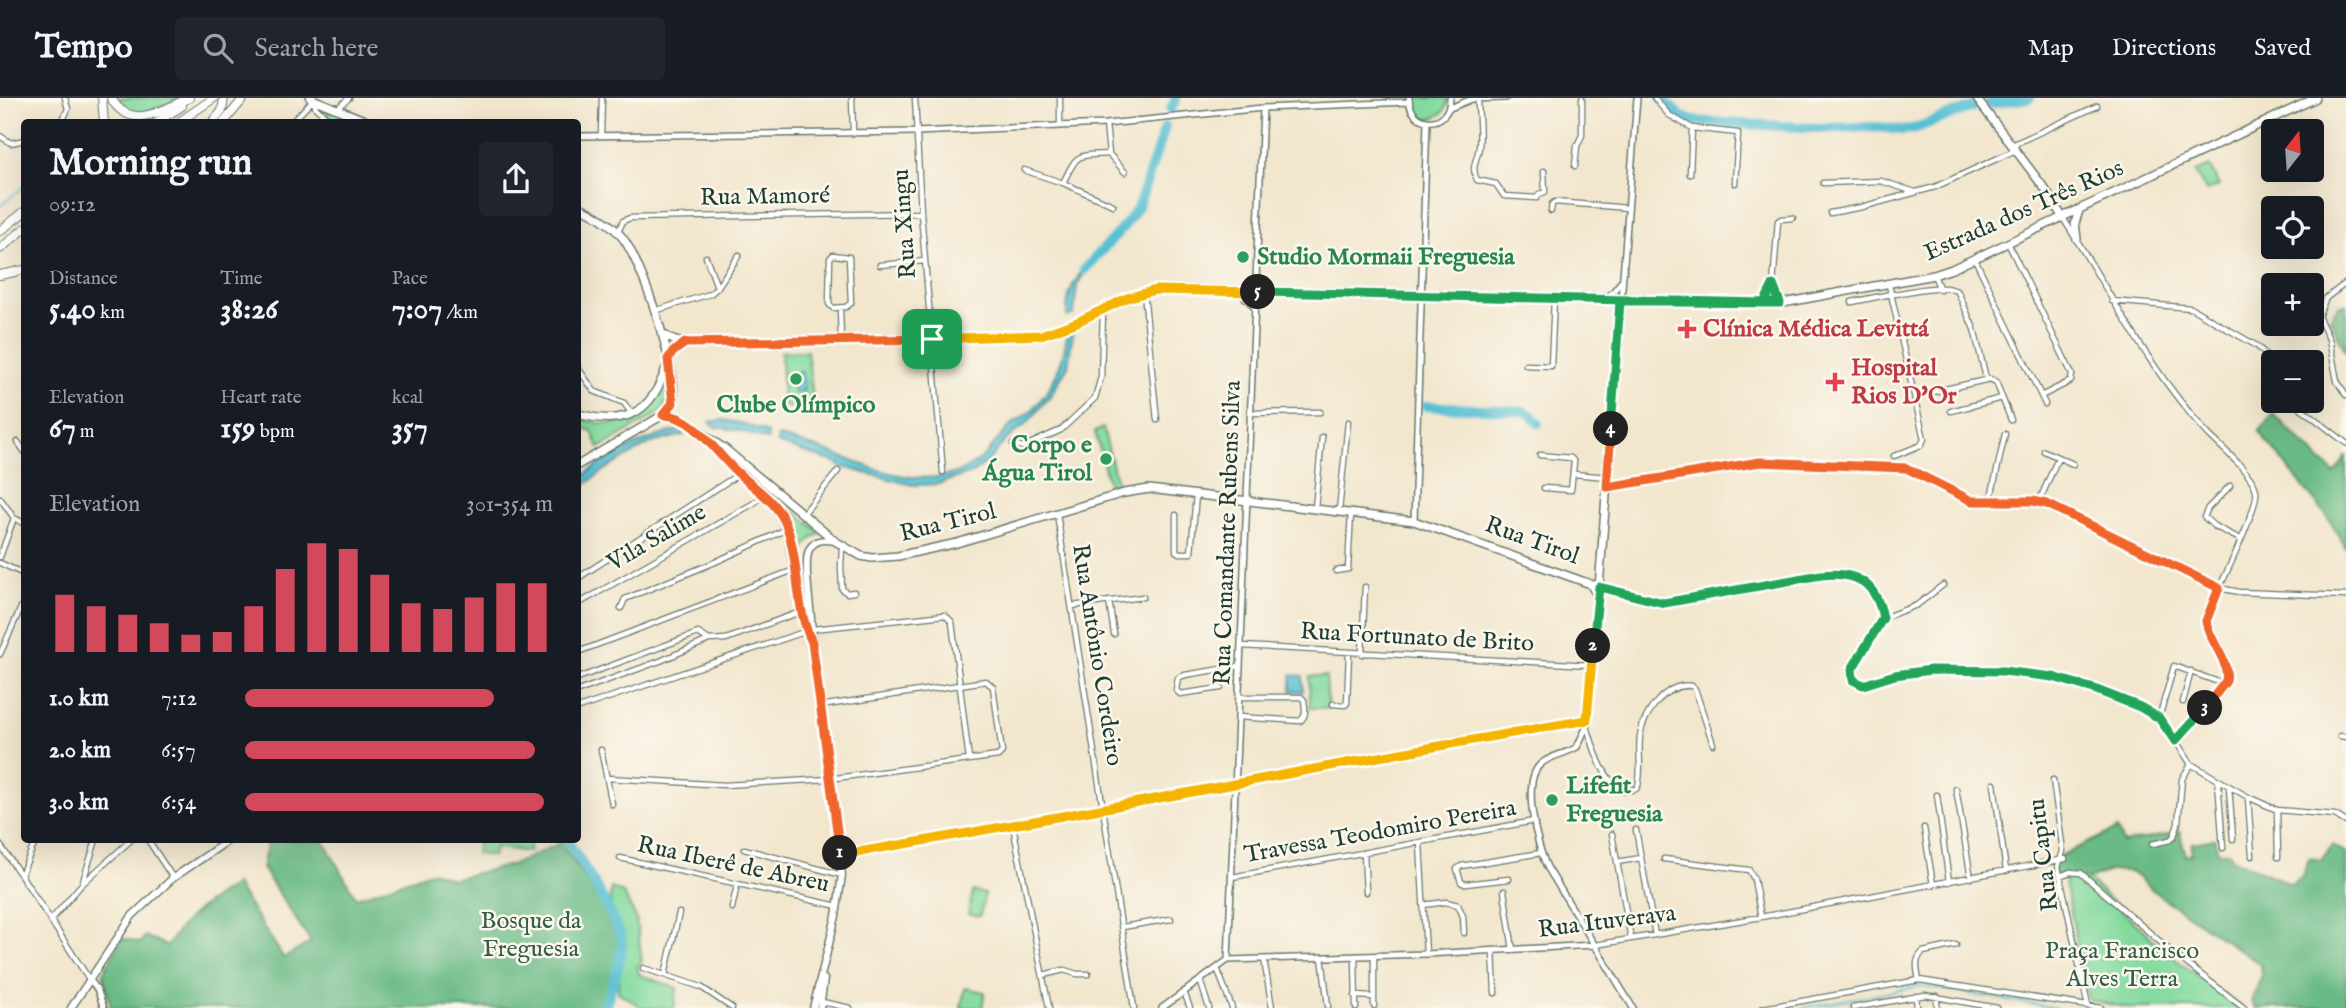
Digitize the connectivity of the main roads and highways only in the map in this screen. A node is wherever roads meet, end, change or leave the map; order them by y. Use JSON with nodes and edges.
{"nodes":[{"id":1,"x":102,"y":98,"type":"edge"},
{"id":2,"x":111,"y":98,"type":"edge"},
{"id":3,"x":191,"y":98,"type":"edge"},
{"id":4,"x":224,"y":98,"type":"edge"},
{"id":5,"x":244,"y":98,"type":"edge"},
{"id":6,"x":1976,"y":98,"type":"edge"},
{"id":7,"x":2316,"y":98,"type":"edge"},
{"id":8,"x":213,"y":99,"type":"edge"},
{"id":9,"x":312,"y":99,"type":"edge"},
{"id":10,"x":104,"y":119,"type":"edge"},
{"id":11,"x":161,"y":119,"type":"edge"},
{"id":12,"x":183,"y":119,"type":"edge"},
{"id":13,"x":215,"y":119,"type":"edge"},
{"id":14,"x":226,"y":119,"type":"edge"},
{"id":15,"x":362,"y":119,"type":"edge"},
{"id":16,"x":2056,"y":205,"type":"junction"},
{"id":17,"x":581,"y":207,"type":"edge"},
{"id":18,"x":2081,"y":210,"type":"junction"},
{"id":19,"x":21,"y":213,"type":"edge"},
{"id":20,"x":2063,"y":218,"type":"junction"},
{"id":21,"x":2039,"y":229,"type":"junction"},
{"id":22,"x":0,"y":231,"type":"edge"},
{"id":23,"x":21,"y":232,"type":"edge"},
{"id":24,"x":2077,"y":239,"type":"road end"},
{"id":25,"x":0,"y":249,"type":"edge"},
{"id":26,"x":21,"y":272,"type":"edge"},
{"id":27,"x":0,"y":275,"type":"edge"},
{"id":28,"x":1240,"y":291,"type":"junction"},
{"id":29,"x":1620,"y":301,"type":"junction"},
{"id":30,"x":1255,"y":306,"type":"road end"},
{"id":31,"x":661,"y":333,"type":"junction"},
{"id":32,"x":685,"y":343,"type":"junction"},
{"id":33,"x":668,"y":359,"type":"junction"},
{"id":34,"x":581,"y":415,"type":"edge"},
{"id":35,"x":663,"y":415,"type":"junction"},
{"id":36,"x":708,"y":439,"type":"junction"},
{"id":37,"x":581,"y":463,"type":"edge"},
{"id":38,"x":835,"y":541,"type":"junction"},
{"id":39,"x":1601,"y":564,"type":"junction"},
{"id":40,"x":1579,"y":580,"type":"junction"},
{"id":41,"x":1589,"y":583,"type":"junction"},
{"id":42,"x":1598,"y":596,"type":"road end"},
{"id":43,"x":810,"y":630,"type":"junction"},
{"id":44,"x":225,"y":843,"type":"edge"},
{"id":45,"x":826,"y":964,"type":"junction"},
{"id":46,"x":821,"y":1005,"type":"edge"},
{"id":47,"x":71,"y":1008,"type":"edge"},
{"id":48,"x":813,"y":1008,"type":"edge"}],
"edges":[{"from":1,"to":10,"type":"highway"},
{"from":2,"to":3,"type":"highway"},
{"from":3,"to":11,"type":"highway"},
{"from":4,"to":13,"type":"highway"},
{"from":5,"to":14,"type":"highway"},
{"from":6,"to":16,"type":"main road"},
{"from":7,"to":18,"type":"main road","name":"Estrada dos Três Rios"},
{"from":8,"to":12,"type":"highway"},
{"from":9,"to":15,"type":"main road"},
{"from":16,"to":18,"type":"main road"},
{"from":16,"to":20,"type":"main road"},
{"from":16,"to":21,"type":"main road"},
{"from":17,"to":31,"type":"main road"},
{"from":18,"to":20,"type":"main road","name":"Estrada dos Três Rios"},
{"from":18,"to":24,"type":"main road"},
{"from":19,"to":22,"type":"highway"},
{"from":20,"to":21,"type":"main road","name":"Estrada dos Três Rios"},
{"from":21,"to":29,"type":"main road","name":"Estrada dos Três Rios"},
{"from":23,"to":25,"type":"highway"},
{"from":26,"to":27,"type":"highway"},
{"from":28,"to":29,"type":"main road","name":"Estrada dos Três Rios"},
{"from":28,"to":30,"type":"main road"},
{"from":28,"to":32,"type":"main road","name":"Estrada dos Três Rios"},
{"from":29,"to":39,"type":"main road"},
{"from":31,"to":32,"type":"main road","name":"Estrada dos Três Rios"},
{"from":31,"to":33,"type":"main road"},
{"from":32,"to":33,"type":"main road"},
{"from":33,"to":34,"type":"main road"},
{"from":33,"to":35,"type":"main road"},
{"from":35,"to":36,"type":"main road","name":"Rua Tirol"},
{"from":35,"to":37,"type":"main road"},
{"from":36,"to":38,"type":"main road","name":"Rua Tirol"},
{"from":36,"to":43,"type":"main road"},
{"from":38,"to":40,"type":"main road","name":"Rua Tirol"},
{"from":38,"to":43,"type":"main road"},
{"from":39,"to":40,"type":"main road"},
{"from":39,"to":41,"type":"main road","name":"Rua Tirol"},
{"from":40,"to":41,"type":"main road","name":"Rua Tirol"},
{"from":41,"to":42,"type":"main road"},
{"from":43,"to":45,"type":"main road"},
{"from":44,"to":47,"type":"main road"},
{"from":45,"to":46,"type":"main road"},
{"from":45,"to":48,"type":"main road"}]}
